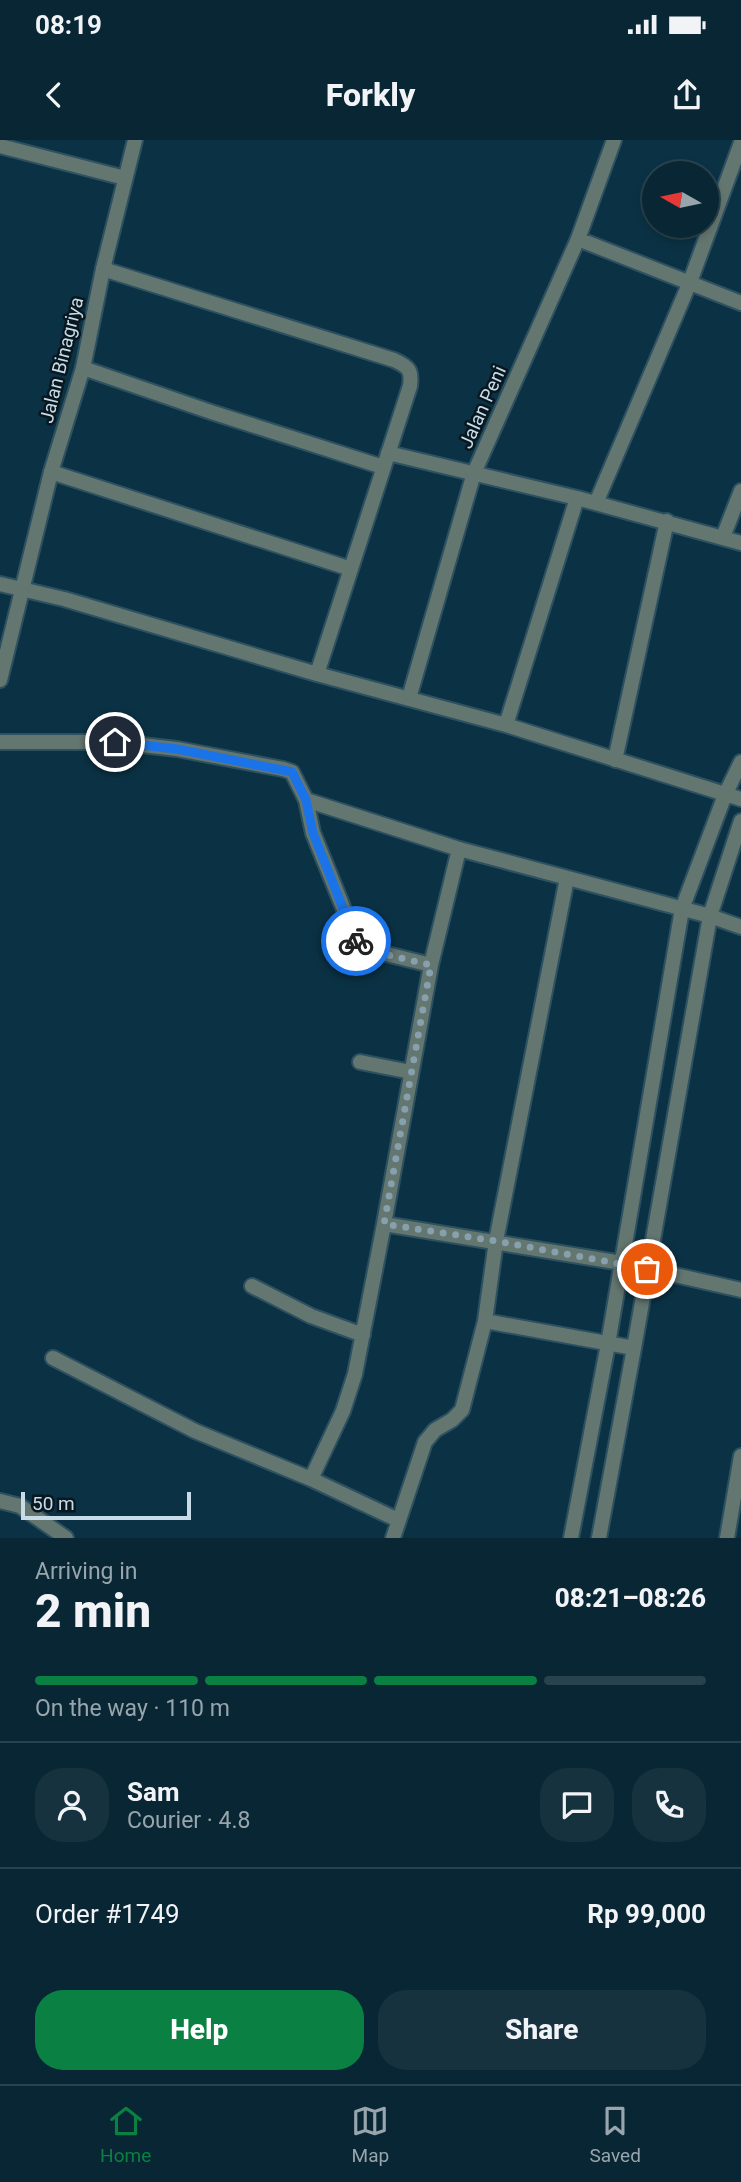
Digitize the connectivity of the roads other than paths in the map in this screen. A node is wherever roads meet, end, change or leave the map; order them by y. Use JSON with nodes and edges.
{"nodes":[{"id":1,"x":135,"y":140,"type":"edge"},
{"id":2,"x":614,"y":140,"type":"edge"},
{"id":3,"x":741,"y":143,"type":"edge"},
{"id":4,"x":0,"y":146,"type":"edge"},
{"id":5,"x":125,"y":178,"type":"junction"},
{"id":6,"x":578,"y":239,"type":"junction"},
{"id":7,"x":103,"y":269,"type":"junction"},
{"id":8,"x":690,"y":282,"type":"junction"},
{"id":9,"x":741,"y":303,"type":"edge"},
{"id":10,"x":83,"y":368,"type":"junction"},
{"id":11,"x":386,"y":460,"type":"junction"},
{"id":12,"x":51,"y":472,"type":"junction"},
{"id":13,"x":474,"y":473,"type":"junction"},
{"id":14,"x":741,"y":491,"type":"edge"},
{"id":15,"x":577,"y":498,"type":"junction"},
{"id":16,"x":596,"y":503,"type":"junction"},
{"id":17,"x":667,"y":522,"type":"junction"},
{"id":18,"x":723,"y":537,"type":"junction"},
{"id":19,"x":741,"y":543,"type":"edge"},
{"id":20,"x":351,"y":569,"type":"junction"},
{"id":21,"x":0,"y":584,"type":"edge"},
{"id":22,"x":23,"y":589,"type":"junction"},
{"id":23,"x":317,"y":674,"type":"junction"},
{"id":24,"x":0,"y":680,"type":"edge"},
{"id":25,"x":409,"y":698,"type":"junction"},
{"id":26,"x":506,"y":725,"type":"junction"},
{"id":27,"x":0,"y":742,"type":"edge"},
{"id":28,"x":615,"y":760,"type":"junction"},
{"id":29,"x":741,"y":762,"type":"edge"},
{"id":30,"x":725,"y":795,"type":"junction"},
{"id":31,"x":741,"y":799,"type":"edge"},
{"id":32,"x":306,"y":800,"type":"junction"},
{"id":33,"x":741,"y":821,"type":"edge"},
{"id":34,"x":459,"y":849,"type":"junction"},
{"id":35,"x":567,"y":878,"type":"junction"},
{"id":36,"x":682,"y":909,"type":"junction"},
{"id":37,"x":710,"y":916,"type":"junction"},
{"id":38,"x":741,"y":927,"type":"edge"},
{"id":39,"x":431,"y":965,"type":"junction"},
{"id":40,"x":360,"y":1062,"type":"dead end"},
{"id":41,"x":411,"y":1072,"type":"junction"},
{"id":42,"x":384,"y":1224,"type":"junction"},
{"id":43,"x":496,"y":1241,"type":"junction"},
{"id":44,"x":622,"y":1263,"type":"junction"},
{"id":45,"x":647,"y":1269,"type":"junction"},
{"id":46,"x":252,"y":1286,"type":"dead end"},
{"id":47,"x":741,"y":1290,"type":"edge"},
{"id":48,"x":485,"y":1321,"type":"junction"},
{"id":49,"x":363,"y":1335,"type":"junction"},
{"id":50,"x":608,"y":1344,"type":"junction"},
{"id":51,"x":634,"y":1348,"type":"junction"},
{"id":52,"x":52,"y":1358,"type":"dead end"},
{"id":53,"x":741,"y":1456,"type":"edge"},
{"id":54,"x":311,"y":1479,"type":"junction"},
{"id":55,"x":0,"y":1501,"type":"edge"},
{"id":56,"x":398,"y":1520,"type":"junction"},
{"id":57,"x":66,"y":1538,"type":"edge"},
{"id":58,"x":393,"y":1538,"type":"edge"},
{"id":59,"x":571,"y":1538,"type":"edge"},
{"id":60,"x":598,"y":1538,"type":"edge"},
{"id":61,"x":727,"y":1538,"type":"edge"}],
"edges":[{"from":1,"to":5,"type":"street","name":"Jalan Binagriya"},
{"from":2,"to":6,"type":"street","name":"Jalan Peni"},
{"from":3,"to":8,"type":"street"},
{"from":4,"to":5,"type":"street"},
{"from":5,"to":7,"type":"street","name":"Jalan Binagriya"},
{"from":6,"to":8,"type":"street"},
{"from":6,"to":13,"type":"street","name":"Jalan Peni"},
{"from":7,"to":10,"type":"street","name":"Jalan Binagriya"},
{"from":7,"to":11,"type":"street"},
{"from":8,"to":9,"type":"street"},
{"from":8,"to":16,"type":"street"},
{"from":10,"to":11,"type":"street"},
{"from":10,"to":12,"type":"street","name":"Jalan Binagriya"},
{"from":11,"to":13,"type":"street"},
{"from":11,"to":20,"type":"street"},
{"from":12,"to":20,"type":"street"},
{"from":12,"to":22,"type":"street","name":"Jalan Binagriya"},
{"from":13,"to":15,"type":"street"},
{"from":13,"to":25,"type":"street","name":"Jalan Peni"},
{"from":14,"to":18,"type":"street"},
{"from":15,"to":16,"type":"street"},
{"from":15,"to":26,"type":"street"},
{"from":16,"to":17,"type":"street"},
{"from":17,"to":18,"type":"street"},
{"from":17,"to":28,"type":"street"},
{"from":18,"to":19,"type":"street"},
{"from":20,"to":23,"type":"street"},
{"from":21,"to":22,"type":"street"},
{"from":22,"to":23,"type":"street"},
{"from":22,"to":24,"type":"street","name":"Jalan Binagriya"},
{"from":23,"to":25,"type":"street"},
{"from":25,"to":26,"type":"street"},
{"from":26,"to":28,"type":"street"},
{"from":27,"to":32,"type":"street"},
{"from":28,"to":30,"type":"street"},
{"from":29,"to":30,"type":"street"},
{"from":30,"to":31,"type":"street"},
{"from":30,"to":36,"type":"street"},
{"from":32,"to":34,"type":"street"},
{"from":32,"to":39,"type":"street"},
{"from":33,"to":37,"type":"street"},
{"from":34,"to":35,"type":"street"},
{"from":34,"to":39,"type":"street"},
{"from":35,"to":36,"type":"street"},
{"from":35,"to":43,"type":"street"},
{"from":36,"to":37,"type":"street"},
{"from":36,"to":44,"type":"street"},
{"from":37,"to":38,"type":"street"},
{"from":37,"to":45,"type":"street"},
{"from":39,"to":41,"type":"street"},
{"from":40,"to":41,"type":"street"},
{"from":41,"to":42,"type":"street"},
{"from":42,"to":43,"type":"street"},
{"from":42,"to":49,"type":"street"},
{"from":43,"to":44,"type":"street"},
{"from":43,"to":48,"type":"street"},
{"from":44,"to":45,"type":"street"},
{"from":44,"to":50,"type":"street"},
{"from":45,"to":47,"type":"street"},
{"from":45,"to":51,"type":"street"},
{"from":46,"to":49,"type":"street"},
{"from":48,"to":50,"type":"street"},
{"from":48,"to":56,"type":"street"},
{"from":49,"to":54,"type":"street"},
{"from":50,"to":51,"type":"street"},
{"from":50,"to":59,"type":"street"},
{"from":51,"to":60,"type":"street"},
{"from":52,"to":54,"type":"street"},
{"from":53,"to":61,"type":"street"},
{"from":54,"to":56,"type":"street"},
{"from":55,"to":57,"type":"street"},
{"from":56,"to":58,"type":"street"}]}
